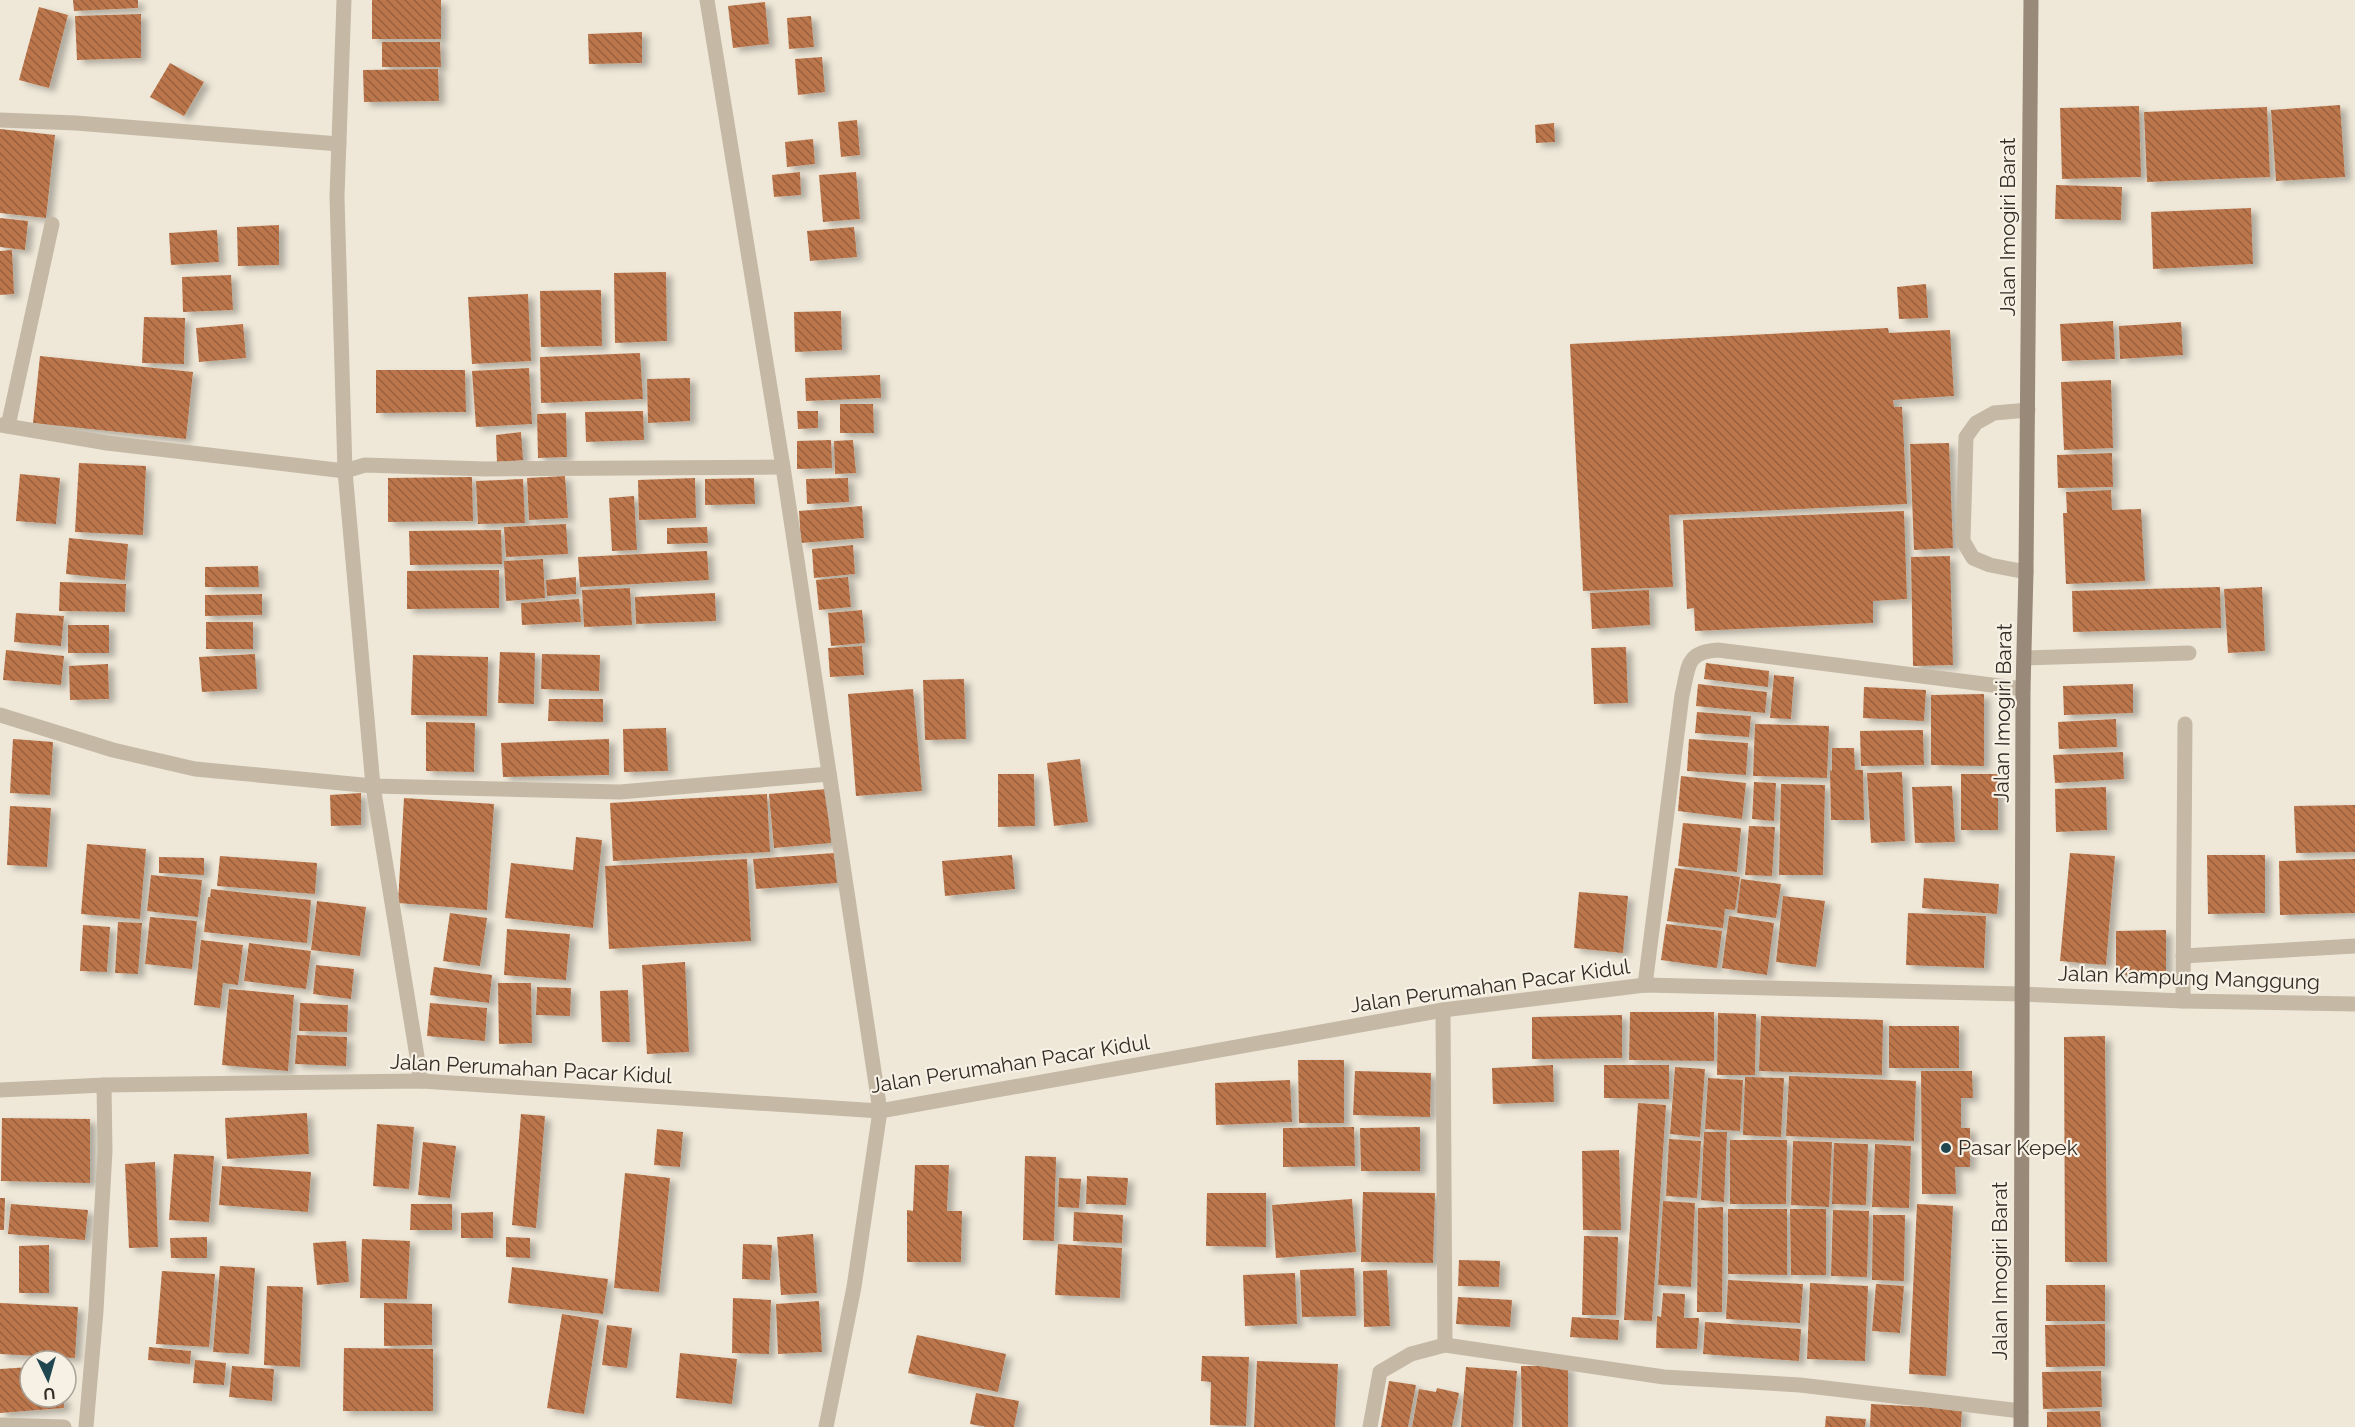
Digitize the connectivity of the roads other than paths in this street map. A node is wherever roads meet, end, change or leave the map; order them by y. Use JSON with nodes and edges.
{"nodes":[{"id":1,"x":344,"y":0,"type":"edge"},
{"id":2,"x":707,"y":0,"type":"edge"},
{"id":3,"x":2031,"y":0,"type":"edge"},
{"id":4,"x":0,"y":120,"type":"edge"},
{"id":5,"x":339,"y":144,"type":"junction"},
{"id":6,"x":52,"y":224,"type":"dead end"},
{"id":7,"x":2028,"y":410,"type":"junction"},
{"id":8,"x":4,"y":425,"type":"edge"},
{"id":9,"x":783,"y":467,"type":"junction"},
{"id":10,"x":345,"y":471,"type":"junction"},
{"id":11,"x":2026,"y":572,"type":"junction"},
{"id":12,"x":2189,"y":653,"type":"dead end"},
{"id":13,"x":2024,"y":658,"type":"junction"},
{"id":14,"x":2023,"y":689,"type":"junction"},
{"id":15,"x":0,"y":716,"type":"edge"},
{"id":16,"x":2185,"y":724,"type":"dead end"},
{"id":17,"x":829,"y":774,"type":"junction"},
{"id":18,"x":373,"y":786,"type":"junction"},
{"id":19,"x":2355,"y":946,"type":"edge"},
{"id":20,"x":2183,"y":956,"type":"junction"},
{"id":21,"x":1645,"y":985,"type":"junction"},
{"id":22,"x":2021,"y":994,"type":"junction"},
{"id":23,"x":2183,"y":1001,"type":"junction"},
{"id":24,"x":2355,"y":1004,"type":"edge"},
{"id":25,"x":1443,"y":1010,"type":"junction"},
{"id":26,"x":421,"y":1081,"type":"junction"},
{"id":27,"x":104,"y":1085,"type":"junction"},
{"id":28,"x":0,"y":1090,"type":"edge"},
{"id":29,"x":880,"y":1111,"type":"junction"},
{"id":30,"x":1445,"y":1345,"type":"junction"},
{"id":31,"x":2021,"y":1411,"type":"junction"},
{"id":32,"x":0,"y":1425,"type":"edge"},
{"id":33,"x":64,"y":1427,"type":"edge"},
{"id":34,"x":86,"y":1427,"type":"edge"},
{"id":35,"x":826,"y":1427,"type":"edge"},
{"id":36,"x":1370,"y":1427,"type":"edge"},
{"id":37,"x":2021,"y":1427,"type":"edge"}],
"edges":[{"from":1,"to":5,"type":"street"},
{"from":2,"to":9,"type":"street"},
{"from":3,"to":7,"type":"main road","name":"Jalan Imogiri Barat"},
{"from":4,"to":5,"type":"street"},
{"from":5,"to":10,"type":"street"},
{"from":6,"to":8,"type":"street"},
{"from":7,"to":11,"type":"main road","name":"Jalan Imogiri Barat"},
{"from":7,"to":11,"type":"street"},
{"from":8,"to":10,"type":"street"},
{"from":9,"to":10,"type":"street"},
{"from":9,"to":17,"type":"street"},
{"from":10,"to":18,"type":"street"},
{"from":11,"to":13,"type":"main road","name":"Jalan Imogiri Barat"},
{"from":12,"to":13,"type":"street"},
{"from":13,"to":14,"type":"main road","name":"Jalan Imogiri Barat"},
{"from":14,"to":21,"type":"street"},
{"from":14,"to":22,"type":"main road","name":"Jalan Imogiri Barat"},
{"from":15,"to":18,"type":"street"},
{"from":16,"to":20,"type":"street"},
{"from":17,"to":18,"type":"street"},
{"from":17,"to":29,"type":"street"},
{"from":18,"to":26,"type":"street"},
{"from":19,"to":20,"type":"street"},
{"from":20,"to":23,"type":"street"},
{"from":21,"to":22,"type":"street","name":"Jalan Perumahan Pacar Kidul"},
{"from":21,"to":25,"type":"street","name":"Jalan Perumahan Pacar Kidul"},
{"from":22,"to":23,"type":"street","name":"Jalan Kampung Manggung"},
{"from":22,"to":31,"type":"main road","name":"Jalan Imogiri Barat"},
{"from":23,"to":24,"type":"street","name":"Jalan Kampung Manggung"},
{"from":25,"to":29,"type":"street","name":"Jalan Perumahan Pacar Kidul"},
{"from":25,"to":30,"type":"street"},
{"from":26,"to":27,"type":"street","name":"Jalan Perumahan Pacar Kidul"},
{"from":26,"to":29,"type":"street","name":"Jalan Perumahan Pacar Kidul"},
{"from":27,"to":28,"type":"street","name":"Jalan Perumahan Pacar Kidul"},
{"from":27,"to":34,"type":"street"},
{"from":29,"to":35,"type":"street"},
{"from":30,"to":31,"type":"street"},
{"from":30,"to":36,"type":"street"},
{"from":31,"to":37,"type":"main road","name":"Jalan Imogiri Barat"},
{"from":32,"to":33,"type":"street"}]}
